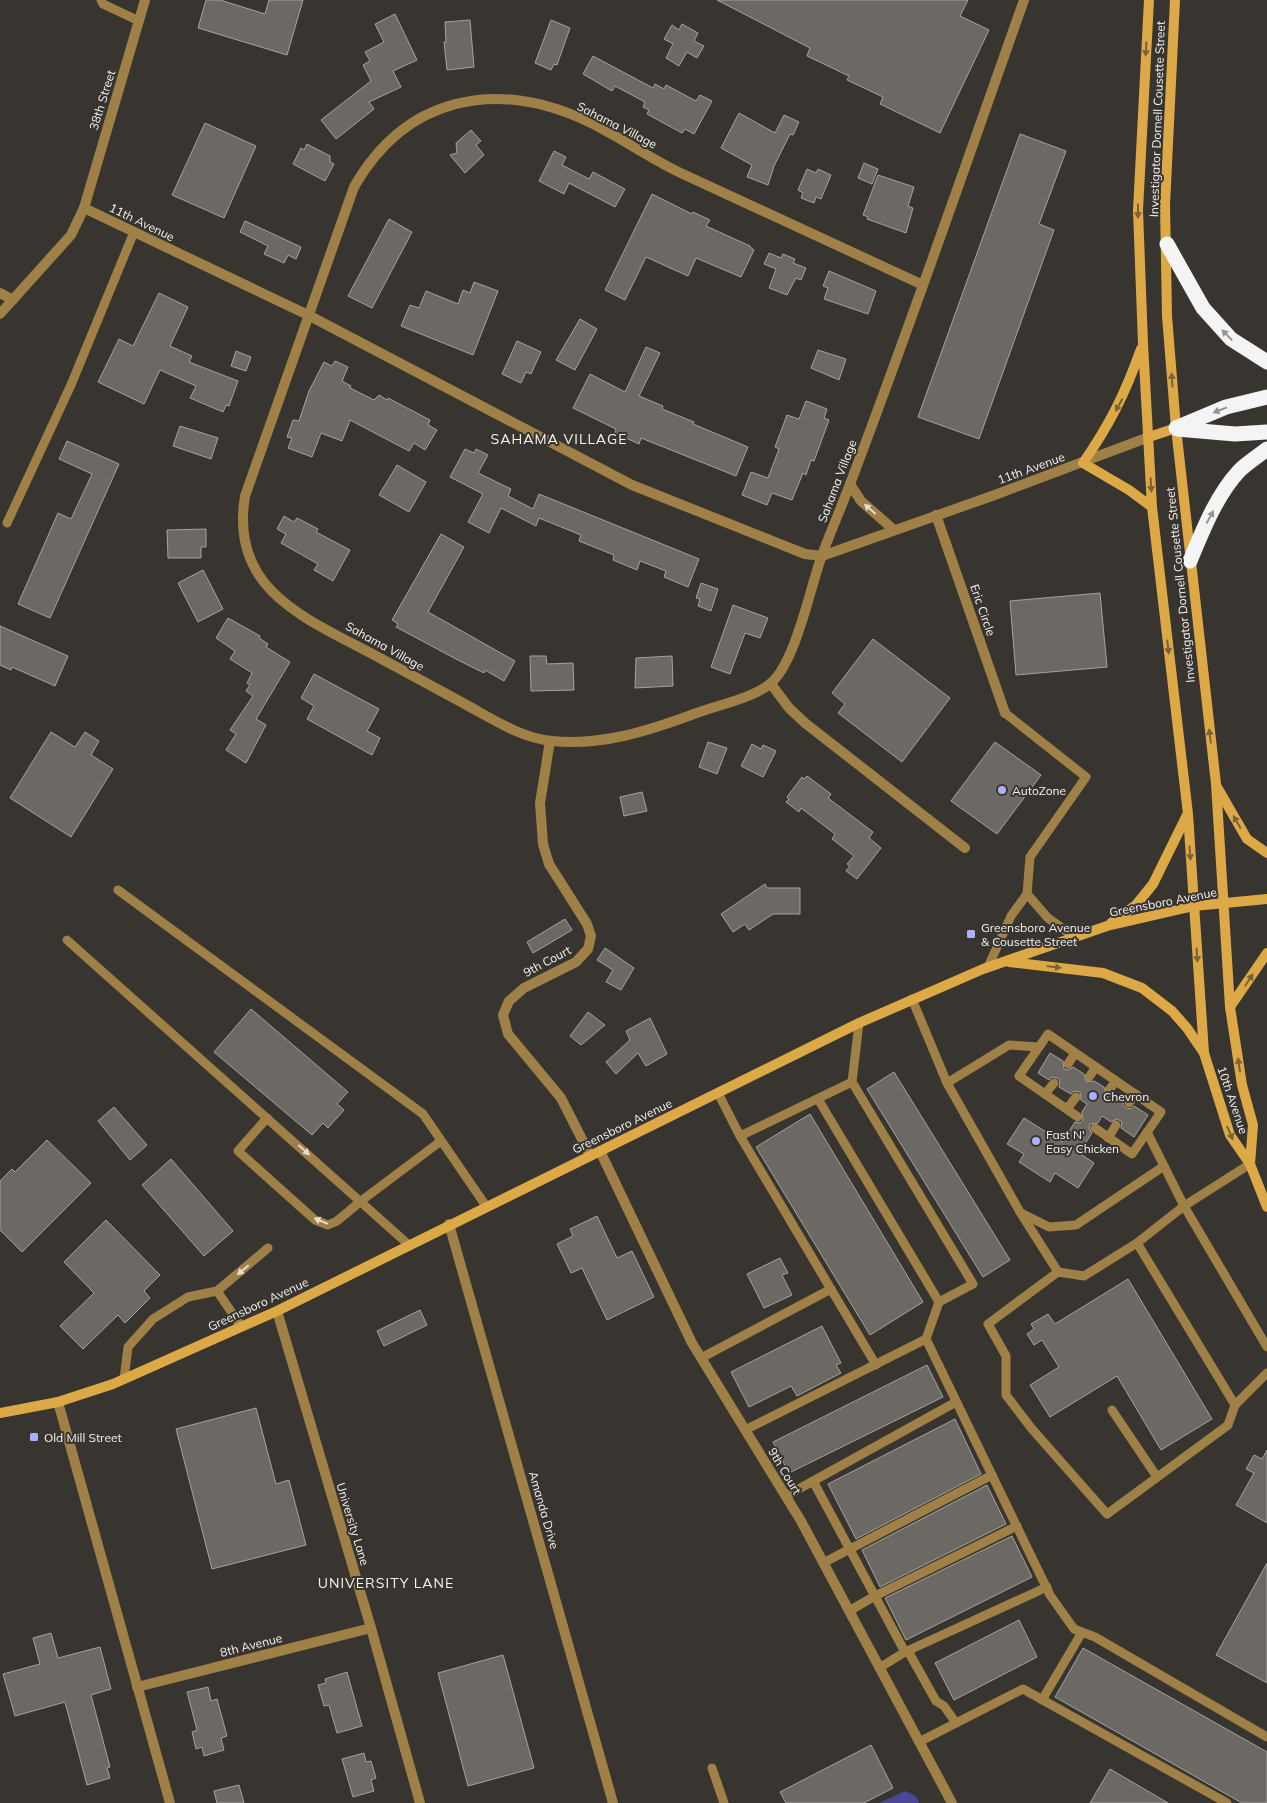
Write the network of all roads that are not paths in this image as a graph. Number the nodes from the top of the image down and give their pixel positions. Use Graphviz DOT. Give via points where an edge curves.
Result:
graph roads {
  1 [pos="101,0"];
  2 [pos="145,0"];
  3 [pos="1024,0"];
  4 [pos="1149,0"];
  5 [pos="1175,0"];
  6 [pos="139,21"];
  7 [pos="84,208"];
  8 [pos="134,232"];
  9 [pos="1167,244"];
  10 [pos="923,284"];
  11 [pos="0,292"];
  12 [pos="13,300"];
  13 [pos="0,314"];
  14 [pos="308,315"];
  15 [pos="1143,344"];
  16 [pos="1267,362"];
  17 [pos="1267,397"];
  18 [pos="1176,428"];
  19 [pos="1267,432"];
  20 [pos="1149,437"];
  21 [pos="1267,449"];
  22 [pos="1083,463"];
  23 [pos="850,484"];
  24 [pos="1152,506"];
  25 [pos="936,515"];
  26 [pos="7,523"];
  27 [pos="894,530"];
  28 [pos="822,556"];
  29 [pos="1190,561"];
  30 [pos="771,684"];
  31 [pos="1006,713"];
  32 [pos="550,741"];
  33 [pos="1216,784"];
  34 [pos="1188,814"];
  35 [pos="965,848"];
  36 [pos="1267,853"];
  37 [pos="118,890"];
  38 [pos="1027,894"];
  39 [pos="1267,899"];
  40 [pos="1224,902"];
  41 [pos="1194,906"];
  42 [pos="1106,926"];
  43 [pos="1073,936"];
  44 [pos="67,940"];
  45 [pos="1267,953"];
  46 [pos="1006,961"];
  47 [pos="988,967"];
  48 [pos="912,999"];
  49 [pos="1230,1008"];
  50 [pos="860,1023"];
  51 [pos="1039,1047"];
  52 [pos="1075,1053"];
  53 [pos="1204,1053"];
  54 [pos="1068,1064"];
  55 [pos="1096,1067"];
  56 [pos="1088,1077"];
  57 [pos="1116,1080"];
  58 [pos="852,1082"];
  59 [pos="947,1083"];
  60 [pos="1054,1083"];
  61 [pos="1109,1090"];
  62 [pos="718,1093"];
  63 [pos="1045,1094"];
  64 [pos="1136,1094"];
  65 [pos="1076,1097"];
  66 [pos="818,1099"];
  67 [pos="1129,1103"];
  68 [pos="1067,1110"];
  69 [pos="1078,1117"];
  70 [pos="267,1118"];
  71 [pos="1116,1125"];
  72 [pos="1095,1128"];
  73 [pos="1147,1132"];
  74 [pos="740,1136"];
  75 [pos="1108,1138"];
  76 [pos="441,1141"];
  77 [pos="595,1153"];
  78 [pos="1250,1164"];
  79 [pos="1164,1166"];
  80 [pos="361,1201"];
  81 [pos="486,1206"];
  82 [pos="1184,1206"];
  83 [pos="1267,1207"];
  84 [pos="1020,1212"];
  85 [pos="449,1224"];
  86 [pos="1138,1242"];
  87 [pos="409,1245"];
  88 [pos="268,1248"];
  89 [pos="1058,1272"];
  90 [pos="831,1289"];
  91 [pos="218,1291"];
  92 [pos="939,1302"];
  93 [pos="277,1311"];
  94 [pos="241,1326"];
  95 [pos="926,1339"];
  96 [pos="1267,1347"];
  97 [pos="701,1358"];
  98 [pos="876,1364"];
  99 [pos="1267,1373"];
  100 [pos="124,1379"];
  101 [pos="58,1402"];
  102 [pos="956,1402"];
  103 [pos="1235,1405"];
  104 [pos="1112,1410"];
  105 [pos="0,1413"];
  106 [pos="745,1430"];
  107 [pos="992,1475"];
  108 [pos="1157,1477"];
  109 [pos="813,1481"];
  110 [pos="786,1496"];
  111 [pos="1017,1526"];
  112 [pos="849,1548"];
  113 [pos="823,1562"];
  114 [pos="1047,1588"];
  115 [pos="875,1596"];
  116 [pos="849,1611"];
  117 [pos="371,1628"];
  118 [pos="1081,1634"];
  119 [pos="906,1652"];
  120 [pos="879,1668"];
  121 [pos="137,1687"];
  122 [pos="1042,1700"];
  123 [pos="956,1723"];
  124 [pos="1267,1736"];
  125 [pos="919,1742"];
  126 [pos="712,1768"];
  127 [pos="170,1803"];
  128 [pos="420,1803"];
  129 [pos="613,1803"];
  130 [pos="724,1803"];
  131 [pos="952,1803"];
  132 [pos="1227,1803"];
  1 -- 6 [label="lane"];
  2 -- 6 [label="street, 38th Street"];
  3 -- 10 [label="street, Sahama Village"];
  4 -- 15 [label="main road, Investigator Dornell Cousette Street, one-way" via="1138,210"];
  5 -- 9 [label="main road, Investigator Dornell Cousette Street" via="1165,205"];
  6 -- 7 [label="street, 38th Street"];
  7 -- 8 [label="street, 11th Avenue"];
  7 -- 12 [label="street" via="71,235"];
  8 -- 14 [label="street, 11th Avenue"];
  8 -- 26 [label="lane" via="70,386"];
  16 -- 9 [label="highway, one-way" via="1231,339 1203,308"];
  18 -- 9 [label="main road, Investigator Dornell Cousette Street, one-way" via="1167,316"];
  10 -- 14 [label="street, Sahama Village" via="679,172 589,122 529,102 487,98 465,100 426,114 378,152 354,187"];
  10 -- 23 [label="street, Sahama Village"];
  11 -- 12 [label="street"];
  12 -- 13 [label="street"];
  14 -- 28 [label="street" via="632,485 805,554"];
  14 -- 32 [label="street, Sahama Village" via="244,496 243,538 248,558 258,576 271,593 305,617 504,726"];
  15 -- 20 [label="main road, Investigator Dornell Cousette Street"];
  15 -- 22 [label="main road, one-way" via="1124,396"];
  17 -- 18 [label="highway, one-way" via="1226,407"];
  18 -- 19 [label="highway" via="1235,434"];
  18 -- 20 [label="main road, 11th Avenue"];
  18 -- 29 [label="main road, Investigator Dornell Cousette Street"];
  20 -- 22 [label="street, 11th Avenue"];
  20 -- 24 [label="main road, Investigator Dornell Cousette Street, one-way"];
  29 -- 21 [label="highway, one-way" via="1207,521 1226,489 1240,471"];
  22 -- 24 [label="main road"];
  22 -- 25 [label="street, 11th Avenue"];
  27 -- 23 [label="street, one-way" via="861,501"];
  23 -- 28 [label="street, Sahama Village"];
  24 -- 34 [label="main road, Investigator Dornell Cousette Street, one-way"];
  25 -- 27 [label="street, 11th Avenue"];
  25 -- 31 [label="street, Eric Circle"];
  27 -- 28 [label="street, 11th Avenue"];
  28 -- 30 [label="street, Sahama Village" via="786,663"];
  33 -- 29 [label="main road, Investigator Dornell Cousette Street, one-way"];
  30 -- 32 [label="street, Sahama Village" via="750,695 632,735 611,740"];
  30 -- 35 [label="street" via="805,723"];
  31 -- 38 [label="lane" via="1086,777 1030,857"];
  32 -- 77 [label="street, 9th Court" via="540,803 544,844 549,864 592,936 588,949 576,962 524,988 509,1001 503,1015 508,1034 561,1098"];
  36 -- 33 [label="main road, one-way" via="1247,839"];
  33 -- 40 [label="main road, Investigator Dornell Cousette Street"];
  34 -- 41 [label="main road, Investigator Dornell Cousette Street, one-way"];
  34 -- 42 [label="main road" via="1153,884 1136,905"];
  37 -- 76 [label="lane" via="423,1114"];
  38 -- 43 [label="lane" via="1048,918"];
  38 -- 47 [label="lane" via="1011,916"];
  39 -- 40 [label="main road, Greensboro Avenue"];
  40 -- 41 [label="main road, Greensboro Avenue"];
  40 -- 49 [label="main road, Investigator Dornell Cousette Street"];
  41 -- 42 [label="main road, Greensboro Avenue"];
  41 -- 53 [label="main road, Investigator Dornell Cousette Street, one-way"];
  42 -- 43 [label="main road, Greensboro Avenue"];
  43 -- 46 [label="main road, Greensboro Avenue"];
  44 -- 70 [label="lane"];
  49 -- 45 [label="main road, one-way"];
  46 -- 47 [label="main road, Greensboro Avenue"];
  46 -- 53 [label="main road, one-way" via="1103,973 1136,985 1172,1011"];
  47 -- 48 [label="main road, Greensboro Avenue"];
  48 -- 50 [label="main road, Greensboro Avenue"];
  48 -- 59 [label="lane"];
  78 -- 49 [label="main road, Investigator Dornell Cousette Street, one-way" via="1253,1125 1242,1085"];
  50 -- 58 [label="lane"];
  50 -- 62 [label="main road, Greensboro Avenue"];
  51 -- 52 [label="lane" via="1048,1034"];
  51 -- 59 [label="lane" via="1009,1045"];
  51 -- 63 [label="lane" via="1019,1076"];
  52 -- 54 [label="lane"];
  52 -- 55 [label="lane"];
  53 -- 78 [label="main road, 10th Avenue, one-way" via="1230,1134"];
  55 -- 56 [label="lane"];
  55 -- 57 [label="lane"];
  57 -- 61 [label="lane"];
  57 -- 64 [label="lane"];
  58 -- 66 [label="lane"];
  58 -- 92 [label="lane" via="973,1284"];
  59 -- 84 [label="lane"];
  60 -- 63 [label="lane"];
  62 -- 74 [label="lane"];
  62 -- 77 [label="main road, Greensboro Avenue"];
  63 -- 68 [label="lane"];
  64 -- 67 [label="lane"];
  64 -- 73 [label="lane" via="1161,1112"];
  65 -- 68 [label="lane"];
  66 -- 74 [label="lane"];
  66 -- 92 [label="lane"];
  68 -- 69 [label="lane"];
  70 -- 80 [label="lane, one-way"];
  80 -- 70 [label="lane, one-way" via="337,1222 328,1225 315,1220 238,1151"];
  71 -- 75 [label="lane"];
  72 -- 75 [label="lane"];
  73 -- 75 [label="lane" via="1132,1154"];
  73 -- 79 [label="lane"];
  74 -- 90 [label="lane"];
  76 -- 80 [label="lane"];
  76 -- 81 [label="lane"];
  77 -- 81 [label="main road, Greensboro Avenue"];
  77 -- 97 [label="street, 9th Court"];
  78 -- 82 [label="lane"];
  78 -- 83 [label="main road, 10th Avenue"];
  79 -- 82 [label="lane"];
  79 -- 84 [label="lane" via="1076,1225 1049,1227"];
  80 -- 87 [label="lane"];
  81 -- 85 [label="main road, Greensboro Avenue"];
  82 -- 86 [label="lane"];
  82 -- 96 [label="lane"];
  84 -- 89 [label="lane"];
  85 -- 87 [label="main road, Greensboro Avenue"];
  85 -- 129 [label="street, Amanda Drive"];
  86 -- 89 [label="lane" via="1084,1276"];
  86 -- 103 [label="lane"];
  87 -- 93 [label="main road, Greensboro Avenue"];
  88 -- 91 [label="lane, one-way"];
  89 -- 108 [label="lane" via="988,1324 1006,1356 1006,1395 1107,1514"];
  90 -- 97 [label="lane"];
  90 -- 98 [label="lane"];
  91 -- 94 [label="lane"];
  91 -- 100 [label="lane" via="188,1297 152,1318 128,1347"];
  92 -- 95 [label="lane"];
  93 -- 94 [label="main road, Greensboro Avenue"];
  93 -- 117 [label="street, University Lane"];
  94 -- 100 [label="main road, Greensboro Avenue"];
  95 -- 98 [label="lane"];
  95 -- 102 [label="lane"];
  97 -- 106 [label="street, 9th Court"];
  98 -- 106 [label="lane"];
  99 -- 103 [label="lane"];
  100 -- 101 [label="main road, Greensboro Avenue"];
  101 -- 105 [label="main road, Greensboro Avenue"];
  101 -- 121 [label="street"];
  102 -- 107 [label="lane"];
  102 -- 109 [label="lane"];
  103 -- 108 [label="lane" via="1228,1425"];
  104 -- 108 [label="lane"];
  106 -- 110 [label="street, 9th Court"];
  107 -- 111 [label="lane"];
  107 -- 112 [label="lane"];
  109 -- 110 [label="lane"];
  109 -- 112 [label="lane"];
  110 -- 113 [label="street, 9th Court"];
  111 -- 114 [label="lane"];
  111 -- 115 [label="lane"];
  112 -- 113 [label="lane"];
  112 -- 115 [label="lane"];
  113 -- 116 [label="street, 9th Court"];
  114 -- 118 [label="lane" via="1074,1630"];
  114 -- 119 [label="lane"];
  115 -- 116 [label="lane"];
  115 -- 119 [label="lane"];
  116 -- 120 [label="street, 9th Court"];
  117 -- 121 [label="street, 8th Avenue"];
  117 -- 128 [label="street, University Lane"];
  118 -- 122 [label="lane"];
  118 -- 124 [label="lane" via="1095,1638"];
  119 -- 120 [label="lane"];
  119 -- 123 [label="lane" via="936,1701 944,1706"];
  120 -- 125 [label="street, 9th Court"];
  121 -- 127 [label="street"];
  122 -- 123 [label="lane" via="1023,1689"];
  122 -- 132 [label="lane"];
  123 -- 125 [label="lane"];
  125 -- 131 [label="street, 9th Court"];
  126 -- 130 [label="lane"];
}
